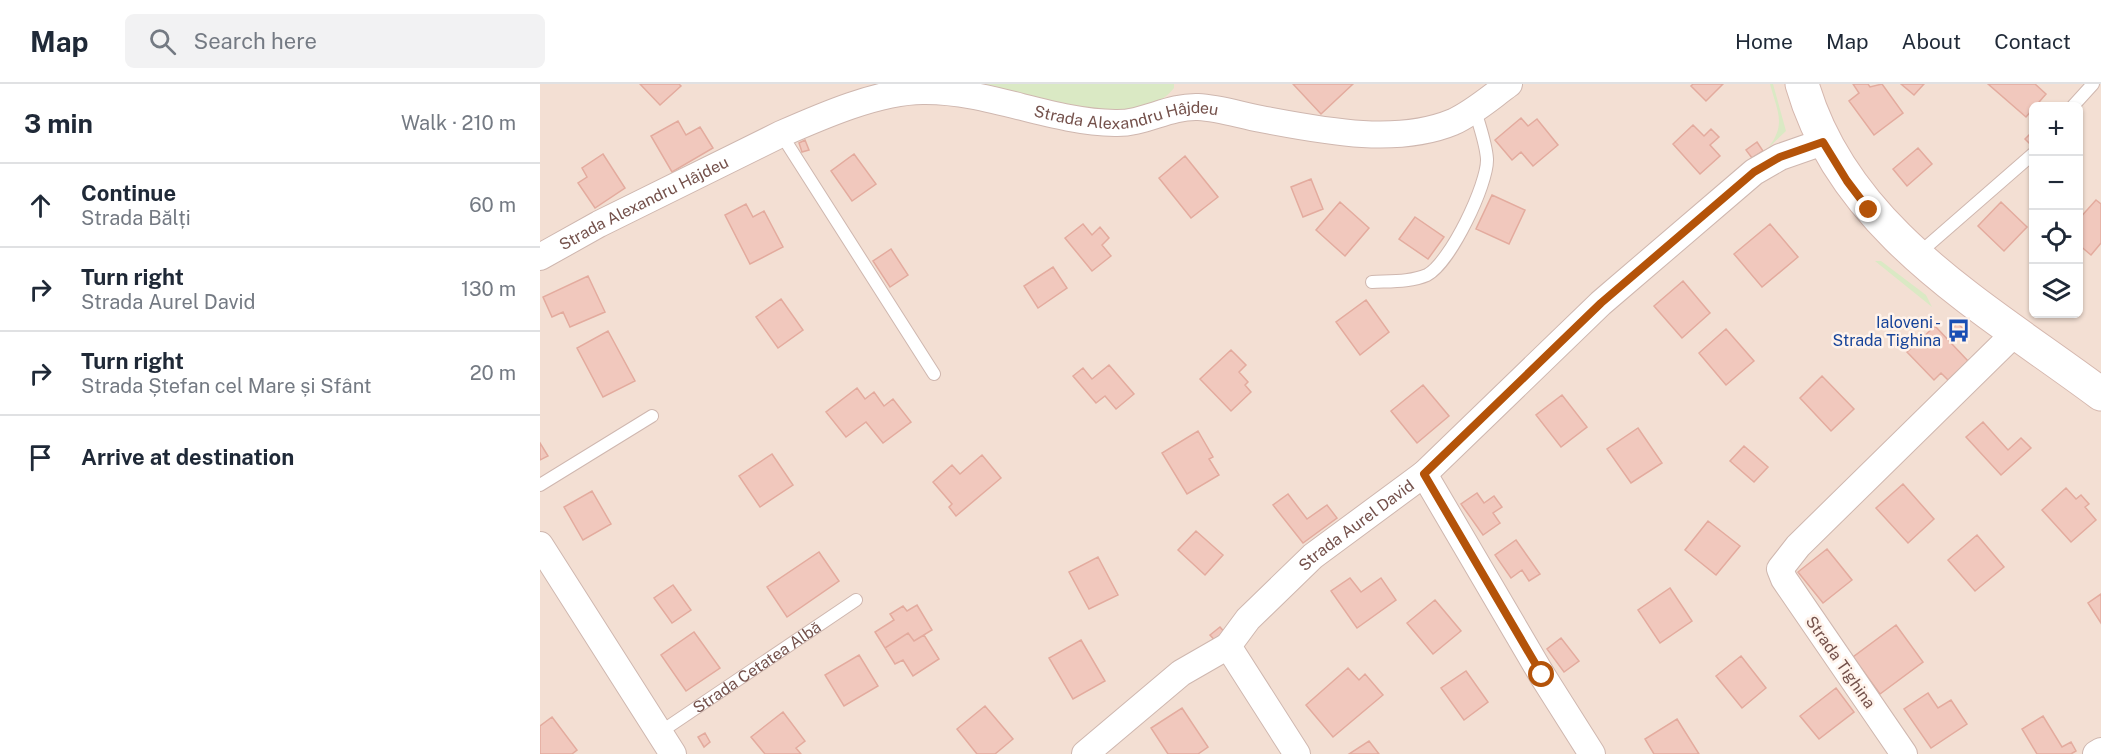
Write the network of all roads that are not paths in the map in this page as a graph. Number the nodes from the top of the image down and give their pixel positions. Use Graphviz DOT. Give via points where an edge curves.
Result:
graph roads {
  1 [pos="1509,84"];
  2 [pos="1802,84"];
  3 [pos="2093,84"];
  4 [pos="2077,102"];
  5 [pos="1475,110"];
  6 [pos="781,134"];
  7 [pos="1823,142"];
  8 [pos="2031,156"];
  9 [pos="1917,255"];
  10 [pos="540,257"];
  11 [pos="1372,282"];
  12 [pos="2016,332"];
  13 [pos="934,374"];
  14 [pos="2098,387"];
  15 [pos="652,416"];
  16 [pos="1424,474"];
  17 [pos="540,485"];
  18 [pos="540,545"];
  19 [pos="856,600"];
  20 [pos="1228,646"];
  21 [pos="666,743"];
  22 [pos="2101,751"];
  23 [pos="1085,754"];
  24 [pos="1297,754"];
  25 [pos="1592,754"];
  26 [pos="1904,754"];
  27 [pos="2096,754"];
  1 -- 5 [label="street, Strada Alexandru Hâjdeu"];
  2 -- 7 [label="main road"];
  3 -- 4 [label="lane"];
  5 -- 6 [label="street, Strada Alexandru Hâjdeu" via="1435,129 1392,134 1344,131 1200,107 1116,124 925,90 860,105"];
  5 -- 11 [label="lane" via="1487,160 1482,181 1449,253 1440,266 1426,275"];
  6 -- 10 [label="street, Strada Alexandru Hâjdeu"];
  6 -- 13 [label="lane"];
  7 -- 9 [label="main road" via="1869,210"];
  7 -- 16 [label="street, Strada Aurel David" via="1780,157 1754,172 1601,303"];
  8 -- 9 [label="lane"];
  9 -- 12 [label="main road"];
  12 -- 14 [label="main road"];
  12 -- 26 [label="street, Strada Tighina" via="1798,546 1780,569"];
  15 -- 17 [label="lane"];
  16 -- 20 [label="street, Strada Aurel David" via="1313,556 1248,619"];
  16 -- 25 [label="street"];
  18 -- 21 [label="street, Strada Cetatea Albă"];
  19 -- 21 [label="lane, Strada Cetatea Albă"];
  20 -- 23 [label="street, Strada Aurel David" via="1181,673"];
  20 -- 24 [label="street"];
  22 -- 27 [label="street"];
}
